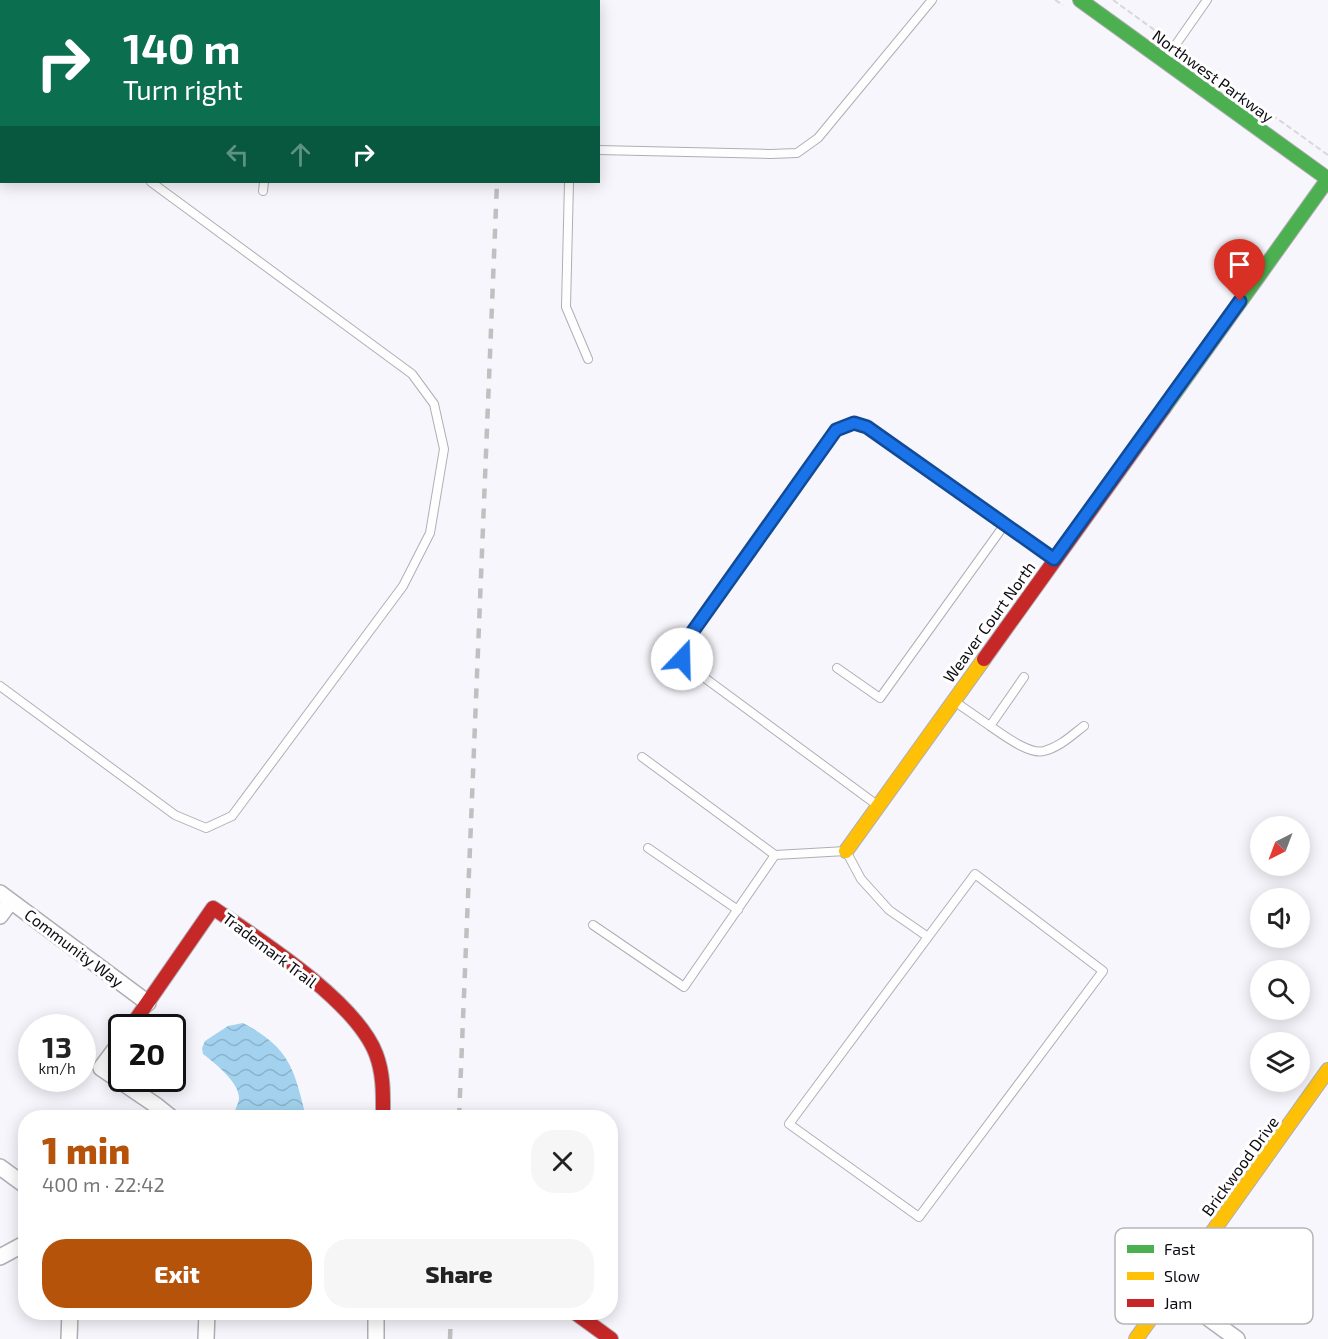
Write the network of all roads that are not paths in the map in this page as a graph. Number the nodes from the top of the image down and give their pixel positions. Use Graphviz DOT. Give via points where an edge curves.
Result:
graph roads {
  1 [pos="932,0"];
  2 [pos="1080,0"];
  3 [pos="1207,0"];
  4 [pos="1164,61"];
  5 [pos="600,150"];
  6 [pos="1328,179"];
  7 [pos="152,183"];
  8 [pos="264,183"];
  9 [pos="569,183"];
  10 [pos="263,191"];
  11 [pos="588,359"];
  12 [pos="1005,524"];
  13 [pos="1054,559"];
  14 [pos="837,668"];
  15 [pos="1024,676"];
  16 [pos="0,686"];
  17 [pos="953,700"];
  18 [pos="990,726"];
  19 [pos="1084,726"];
  20 [pos="642,757"];
  21 [pos="878,806"];
  22 [pos="648,848"];
  23 [pos="846,851"];
  24 [pos="775,855"];
  25 [pos="5,897"];
  26 [pos="738,910"];
  27 [pos="0,915"];
  28 [pos="593,925"];
  29 [pos="928,937"];
  30 [pos="148,1003"];
  31 [pos="140,1014"];
  32 [pos="108,1059"];
  33 [pos="1328,1070"];
  34 [pos="108,1073"];
  35 [pos="136,1092"];
  36 [pos="162,1110"];
  37 [pos="383,1110"];
  38 [pos="0,1167"];
  39 [pos="18,1180"];
  40 [pos="1215,1228"];
  41 [pos="18,1247"];
  42 [pos="0,1257"];
  43 [pos="70,1320"];
  44 [pos="207,1320"];
  45 [pos="376,1320"];
  46 [pos="585,1320"];
  47 [pos="1147,1324"];
  48 [pos="1216,1324"];
  49 [pos="69,1339"];
  50 [pos="206,1339"];
  51 [pos="376,1339"];
  52 [pos="612,1339"];
  53 [pos="1136,1339"];
  54 [pos="1237,1339"];
  1 -- 5 [label="lane" via="818,138 797,153"];
  2 -- 4 [label="street, Northwest Parkway"];
  3 -- 4 [label="lane"];
  4 -- 6 [label="street, Northwest Parkway"];
  6 -- 13 [label="street, Weaver Court North"];
  7 -- 16 [label="lane" via="412,374 434,404 444,449 430,532 403,586 232,816 206,828 175,815"];
  8 -- 10 [label="lane"];
  9 -- 11 [label="lane" via="566,307"];
  12 -- 13 [label="lane"];
  12 -- 14 [label="lane" via="880,698"];
  12 -- 21 [label="lane" via="867,427 854,423 845,426 836,430 681,648 682,659 694,670"];
  13 -- 17 [label="street, Weaver Court North"];
  15 -- 18 [label="lane"];
  17 -- 18 [label="lane"];
  17 -- 21 [label="street, Weaver Court North"];
  18 -- 19 [label="lane" via="1018,745 1042,752"];
  20 -- 24 [label="lane"];
  21 -- 23 [label="street, Weaver Court North"];
  22 -- 26 [label="lane"];
  23 -- 24 [label="lane"];
  23 -- 29 [label="lane" via="861,879 888,910"];
  24 -- 26 [label="lane"];
  25 -- 27 [label="street"];
  25 -- 30 [label="street, Community Way"];
  26 -- 28 [label="lane" via="684,987"];
  29 -- 29 [label="lane" via="789,1124 919,1217 1103,971 975,874"];
  30 -- 31 [label="street"];
  30 -- 37 [label="street, Trademark Trail" via="213,908 288,960 330,995 366,1034 383,1076"];
  32 -- 34 [label="street" via="101,1068"];
  33 -- 40 [label="street, Brickwood Drive"];
  35 -- 36 [label="street"];
  38 -- 39 [label="street"];
  41 -- 42 [label="street"];
  43 -- 49 [label="street"];
  44 -- 50 [label="street"];
  45 -- 51 [label="street"];
  46 -- 52 [label="street"];
  47 -- 53 [label="street, Brickwood Drive"];
  48 -- 54 [label="street"];
}
